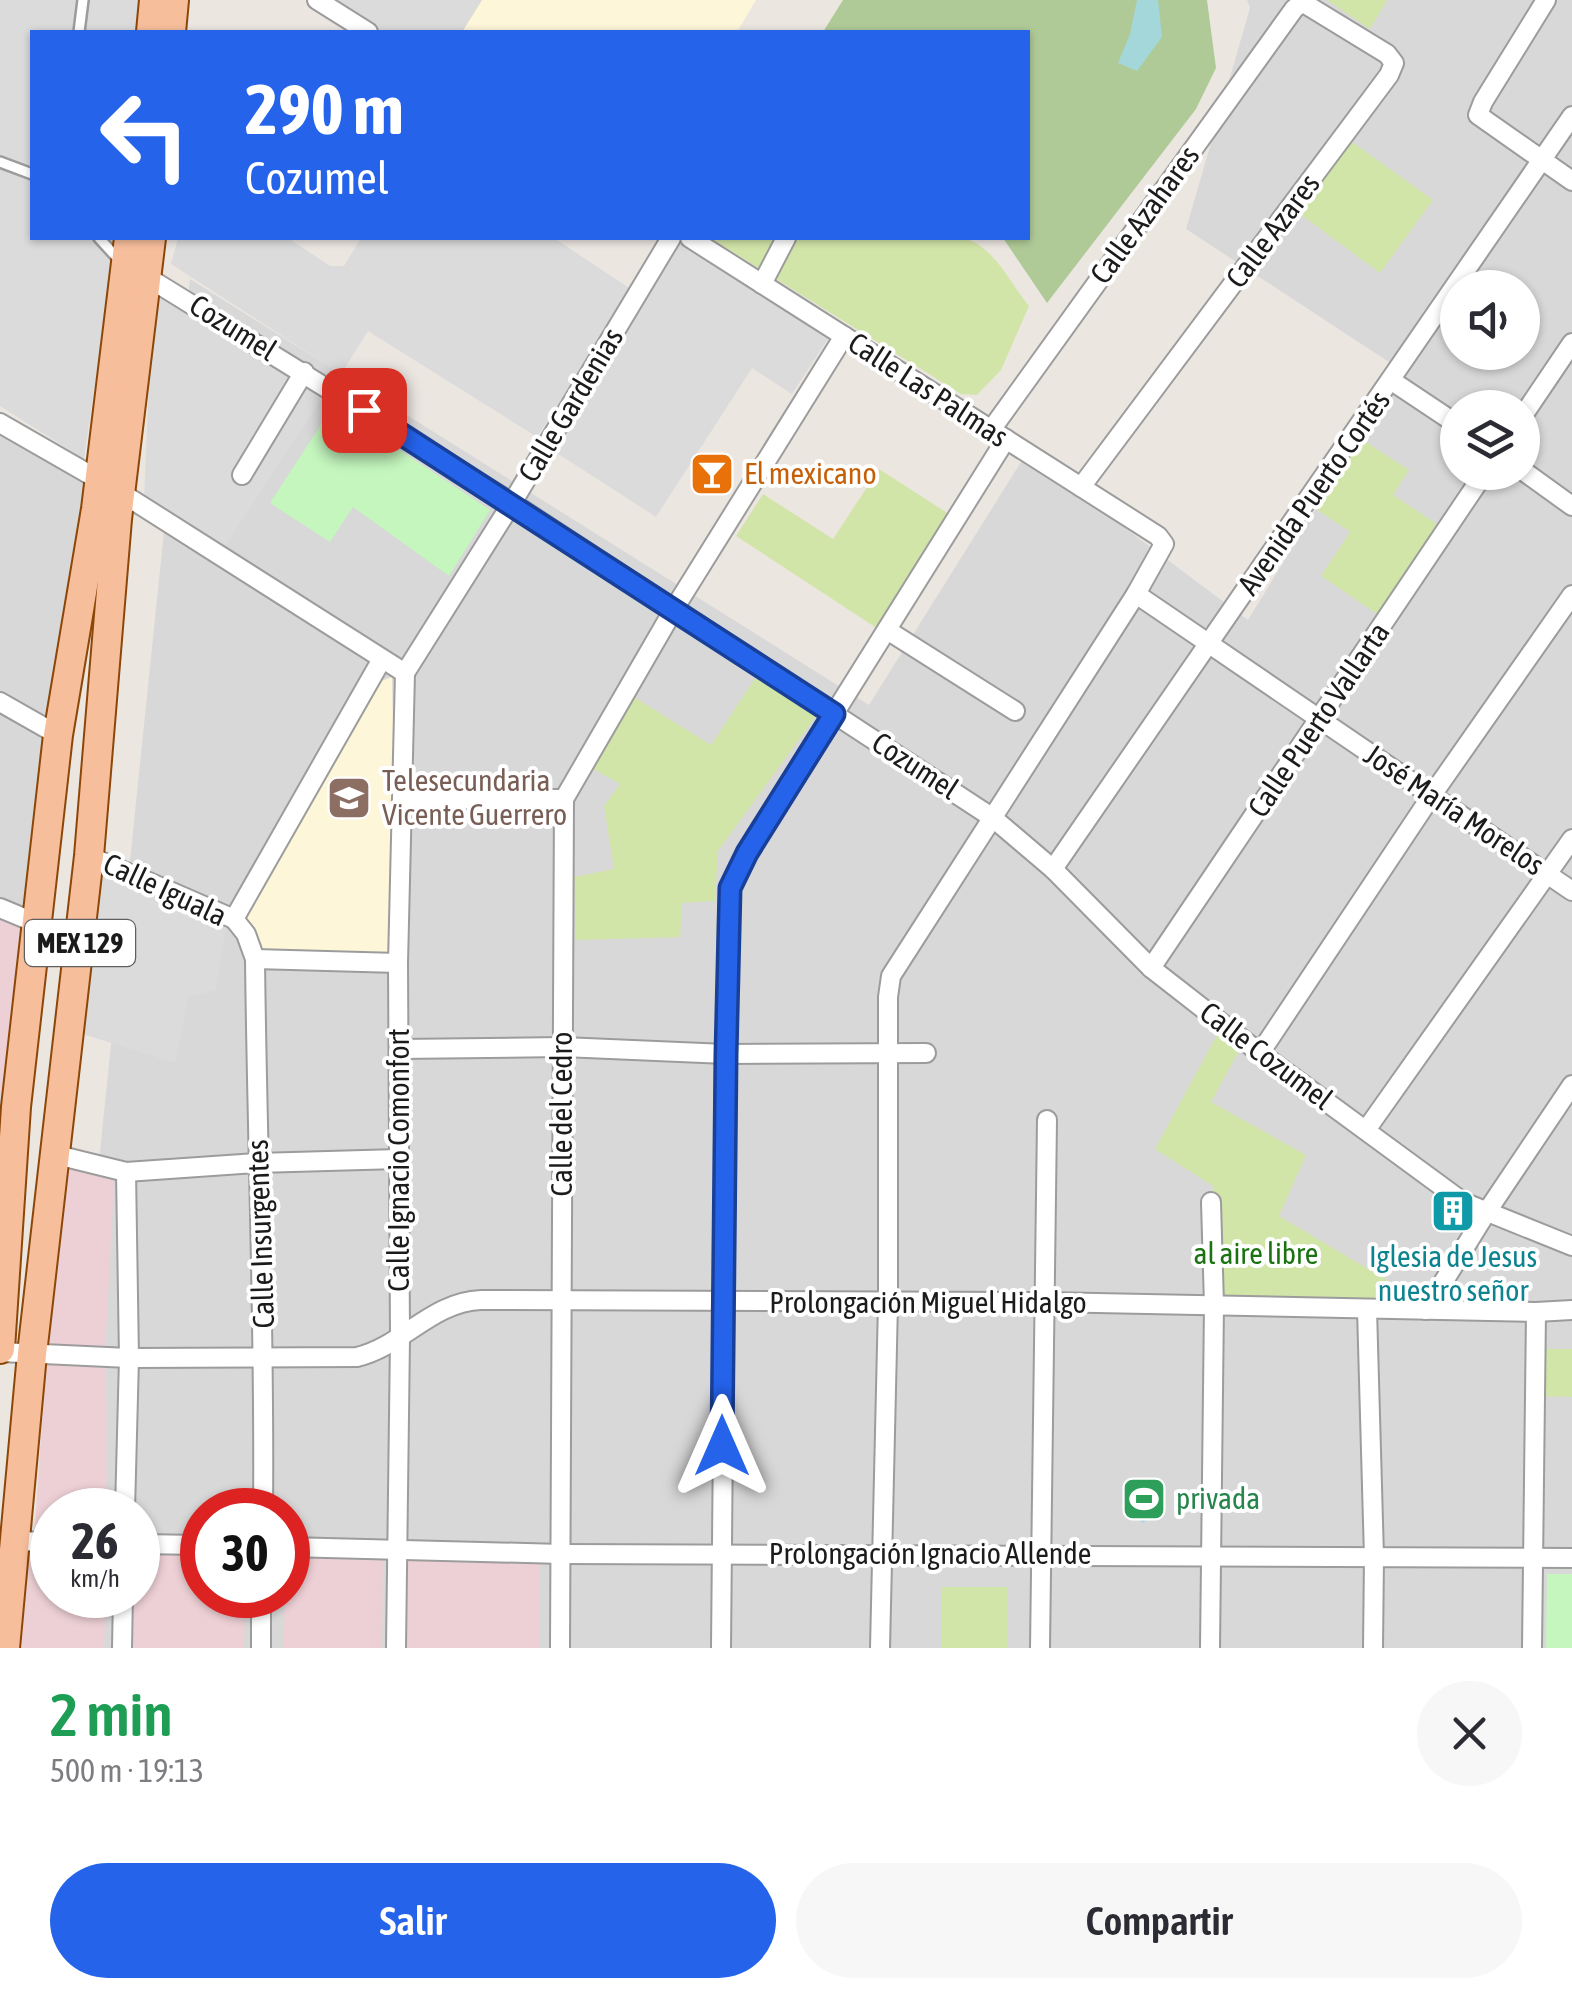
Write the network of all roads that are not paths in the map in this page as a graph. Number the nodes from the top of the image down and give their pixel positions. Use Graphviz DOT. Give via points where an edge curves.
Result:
graph roads {
  1 [pos="83,0"];
  2 [pos="154,0"];
  3 [pos="174,0"];
  4 [pos="1546,0"];
  5 [pos="320,1"];
  6 [pos="1301,1"];
  7 [pos="79,30"];
  8 [pos="151,30"];
  9 [pos="171,30"];
  10 [pos="365,30"];
  11 [pos="1572,116"];
  12 [pos="1543,161"];
  13 [pos="0,162"];
  14 [pos="30,173"];
  15 [pos="1572,181"];
  16 [pos="101,240"];
  17 [pos="129,240"];
  18 [pos="149,240"];
  19 [pos="670,240"];
  20 [pos="693,240"];
  21 [pos="785,240"];
  22 [pos="136,271"];
  23 [pos="762,284"];
  24 [pos="844,336"];
  25 [pos="1572,344"];
  26 [pos="304,372"];
  27 [pos="1392,382"];
  28 [pos="1540,391"];
  29 [pos="1440,414"];
  30 [pos="0,423"];
  31 [pos="999,434"];
  32 [pos="242,475"];
  33 [pos="1540,483"];
  34 [pos="109,486"];
  35 [pos="1082,487"];
  36 [pos="1474,490"];
  37 [pos="512,503"];
  38 [pos="1572,506"];
  39 [pos="1136,594"];
  40 [pos="1572,595"];
  41 [pos="674,609"];
  42 [pos="887,630"];
  43 [pos="1209,644"];
  44 [pos="382,659"];
  45 [pos="405,672"];
  46 [pos="0,702"];
  47 [pos="1015,711"];
  48 [pos="834,714"];
  49 [pos="1320,718"];
  50 [pos="58,736"];
  51 [pos="1432,796"];
  52 [pos="564,799"];
  53 [pos="403,800"];
  54 [pos="993,818"];
  55 [pos="1572,838"];
  56 [pos="89,856"];
  57 [pos="1054,869"];
  58 [pos="1548,875"];
  59 [pos="1572,891"];
  60 [pos="0,908"];
  61 [pos="234,919"];
  62 [pos="36,923"];
  63 [pos="255,959"];
  64 [pos="398,963"];
  65 [pos="1151,968"];
  66 [pos="563,1047"];
  67 [pos="399,1049"];
  68 [pos="889,1051"];
  69 [pos="1260,1052"];
  70 [pos="926,1053"];
  71 [pos="726,1054"];
  72 [pos="1572,1085"];
  73 [pos="8,1103"];
  74 [pos="1047,1120"];
  75 [pos="1366,1130"];
  76 [pos="57,1155"];
  77 [pos="399,1159"];
  78 [pos="258,1163"];
  79 [pos="126,1172"];
  80 [pos="1211,1202"];
  81 [pos="1486,1213"];
  82 [pos="1572,1246"];
  83 [pos="562,1302"];
  84 [pos="1046,1302"];
  85 [pos="723,1303"];
  86 [pos="888,1303"];
  87 [pos="1214,1305"];
  88 [pos="1,1306"];
  89 [pos="1367,1309"];
  90 [pos="1426,1310"];
  91 [pos="1572,1310"];
  92 [pos="1536,1312"];
  93 [pos="400,1338"];
  94 [pos="0,1351"];
  95 [pos="32,1354"];
  96 [pos="265,1357"];
  97 [pos="129,1358"];
  98 [pos="126,1488"];
  99 [pos="262,1488"];
  100 [pos="15,1541"];
  101 [pos="30,1541"];
  102 [pos="310,1548"];
  103 [pos="397,1550"];
  104 [pos="722,1553"];
  105 [pos="562,1554"];
  106 [pos="881,1554"];
  107 [pos="1042,1555"];
  108 [pos="1212,1556"];
  109 [pos="1374,1557"];
  110 [pos="1535,1558"];
  111 [pos="1572,1558"];
  112 [pos="123,1618"];
  113 [pos="261,1618"];
  114 [pos="5,1648"];
  115 [pos="122,1648"];
  116 [pos="260,1648"];
  117 [pos="396,1648"];
  118 [pos="560,1648"];
  119 [pos="721,1648"];
  120 [pos="880,1648"];
  121 [pos="1040,1648"];
  122 [pos="1210,1648"];
  123 [pos="1372,1648"];
  124 [pos="1532,1648"];
  1 -- 7 [label="lane"];
  2 -- 8 [label="main road"];
  3 -- 9 [label="main road"];
  4 -- 12 [label="street" via="1478,116"];
  5 -- 10 [label="street"];
  6 -- 31 [label="street, Calle Azahares"];
  6 -- 35 [label="street, Calle Azares" via="1394,64"];
  11 -- 12 [label="street, Avenida Puerto Cortés"];
  12 -- 15 [label="street"];
  12 -- 27 [label="street, Avenida Puerto Cortés"];
  13 -- 14 [label="lane"];
  16 -- 22 [label="lane"];
  17 -- 22 [label="main road, MEX 129"];
  18 -- 22 [label="main road, MEX 129"];
  19 -- 37 [label="street, Calle Gardenias"];
  20 -- 23 [label="street, Calle Las Palmas"];
  21 -- 23 [label="street"];
  22 -- 26 [label="street, Cozumel"];
  22 -- 34 [label="main road, MEX 129"];
  23 -- 24 [label="street, Calle Las Palmas"];
  24 -- 31 [label="street, Calle Las Palmas"];
  24 -- 41 [label="street, Calle del Cedro"];
  25 -- 28 [label="street"];
  26 -- 32 [label="street"];
  26 -- 37 [label="street, Cozumel"];
  27 -- 29 [label="street"];
  27 -- 43 [label="street, Avenida Puerto Cortés"];
  30 -- 34 [label="street"];
  31 -- 35 [label="street, Calle Las Palmas"];
  31 -- 42 [label="street, Calle Azahares"];
  33 -- 38 [label="street"];
  34 -- 44 [label="street"];
  34 -- 50 [label="main road, MEX 129"];
  34 -- 56 [label="main road, MEX 129"];
  35 -- 39 [label="street, Calle Las Palmas" via="1164,544"];
  36 -- 49 [label="street, Calle Puerto Vallarta"];
  37 -- 41 [label="street, Cozumel"];
  37 -- 45 [label="street, Calle Gardenias"];
  39 -- 43 [label="street, José María Morelos"];
  39 -- 54 [label="street"];
  40 -- 51 [label="street"];
  41 -- 48 [label="street, Cozumel"];
  41 -- 52 [label="street, Calle del Cedro"];
  42 -- 47 [label="street"];
  42 -- 48 [label="street, Calle Azahares"];
  43 -- 49 [label="street, José María Morelos"];
  43 -- 57 [label="street, Avenida Puerto Cortés"];
  44 -- 45 [label="street"];
  44 -- 61 [label="street"];
  45 -- 53 [label="street, Calle Ignacio Comonfort"];
  46 -- 50 [label="street"];
  48 -- 54 [label="street, Cozumel"];
  48 -- 71 [label="street, Calle Azahares" via="730,888"];
  49 -- 51 [label="street, José María Morelos"];
  49 -- 65 [label="street, Calle Puerto Vallarta"];
  50 -- 62 [label="main road, MEX 129"];
  51 -- 58 [label="street, José María Morelos"];
  51 -- 69 [label="street"];
  52 -- 53 [label="street"];
  52 -- 66 [label="street, Calle del Cedro"];
  53 -- 64 [label="street, Calle Ignacio Comonfort"];
  54 -- 57 [label="street, Calle Cozumel"];
  54 -- 68 [label="street" via="891,976"];
  55 -- 58 [label="street"];
  56 -- 61 [label="street, Calle Iguala"];
  56 -- 76 [label="main road, MEX 129"];
  57 -- 65 [label="street, Calle Cozumel"];
  58 -- 59 [label="street, José María Morelos"];
  58 -- 75 [label="street"];
  60 -- 62 [label="street"];
  61 -- 63 [label="street, Calle Iguala"];
  62 -- 73 [label="main road, MEX 129"];
  63 -- 64 [label="street"];
  63 -- 78 [label="street, Calle Insurgentes"];
  64 -- 67 [label="street, Calle Ignacio Comonfort"];
  65 -- 69 [label="street, Calle Cozumel"];
  66 -- 67 [label="street"];
  66 -- 71 [label="street"];
  66 -- 83 [label="street, Calle del Cedro"];
  67 -- 77 [label="street, Calle Ignacio Comonfort"];
  68 -- 70 [label="street"];
  68 -- 71 [label="street"];
  68 -- 86 [label="street"];
  69 -- 75 [label="street, Calle Cozumel"];
  71 -- 85 [label="street, Calle Azahares"];
  72 -- 81 [label="street"];
  73 -- 88 [label="main road, MEX 129"];
  74 -- 84 [label="street"];
  75 -- 81 [label="street, Calle Cozumel"];
  76 -- 79 [label="street"];
  76 -- 95 [label="main road, MEX 129"];
  77 -- 78 [label="street"];
  77 -- 93 [label="street, Calle Ignacio Comonfort"];
  78 -- 79 [label="street"];
  78 -- 96 [label="street, Calle Insurgentes"];
  79 -- 97 [label="street"];
  80 -- 87 [label="street"];
  81 -- 82 [label="street, Calle Cozumel"];
  81 -- 90 [label="street"];
  83 -- 85 [label="street, Prolongación Miguel Hidalgo"];
  83 -- 93 [label="street, Prolongación Miguel Hidalgo" via="460,1301"];
  83 -- 105 [label="street, Calle del Cedro"];
  84 -- 86 [label="street, Prolongación Miguel Hidalgo"];
  84 -- 87 [label="street, Prolongación Miguel Hidalgo"];
  84 -- 107 [label="street"];
  85 -- 86 [label="street, Prolongación Miguel Hidalgo"];
  85 -- 104 [label="street, Calle Azahares"];
  86 -- 106 [label="street"];
  87 -- 89 [label="street, Prolongación Miguel Hidalgo"];
  87 -- 108 [label="street"];
  88 -- 94 [label="main road, MEX 129"];
  89 -- 90 [label="street, Prolongación Miguel Hidalgo"];
  89 -- 109 [label="street"];
  90 -- 92 [label="street, Prolongación Miguel Hidalgo"];
  91 -- 92 [label="street, Prolongación Miguel Hidalgo"];
  92 -- 110 [label="street"];
  93 -- 96 [label="street, Prolongación Miguel Hidalgo" via="356,1357"];
  93 -- 103 [label="street, Calle Ignacio Comonfort"];
  94 -- 95 [label="street, Prolongación Miguel Hidalgo"];
  95 -- 97 [label="street, Prolongación Miguel Hidalgo"];
  95 -- 100 [label="main road, MEX 129"];
  96 -- 97 [label="street, Prolongación Miguel Hidalgo"];
  96 -- 99 [label="street, Calle Insurgentes"];
  97 -- 98 [label="street"];
  100 -- 101 [label="street"];
  100 -- 114 [label="main road, MEX 129"];
  102 -- 103 [label="street, Prolongación Ignacio Allende"];
  103 -- 105 [label="street, Prolongación Ignacio Allende"];
  103 -- 117 [label="street, Calle Ignacio Comonfort"];
  104 -- 105 [label="street, Prolongación Ignacio Allende"];
  104 -- 106 [label="street, Prolongación Ignacio Allende"];
  104 -- 119 [label="street, Calle Azahares"];
  105 -- 118 [label="street, Calle del Cedro"];
  106 -- 107 [label="street, Prolongación Ignacio Allende"];
  106 -- 120 [label="street"];
  107 -- 108 [label="street, Prolongación Ignacio Allende"];
  107 -- 121 [label="street"];
  108 -- 109 [label="street, Prolongación Ignacio Allende"];
  108 -- 122 [label="street"];
  109 -- 110 [label="street, Prolongación Ignacio Allende"];
  109 -- 123 [label="street"];
  110 -- 111 [label="street, Prolongación Ignacio Allende"];
  110 -- 124 [label="street"];
  112 -- 115 [label="street"];
  113 -- 116 [label="street"];
}
